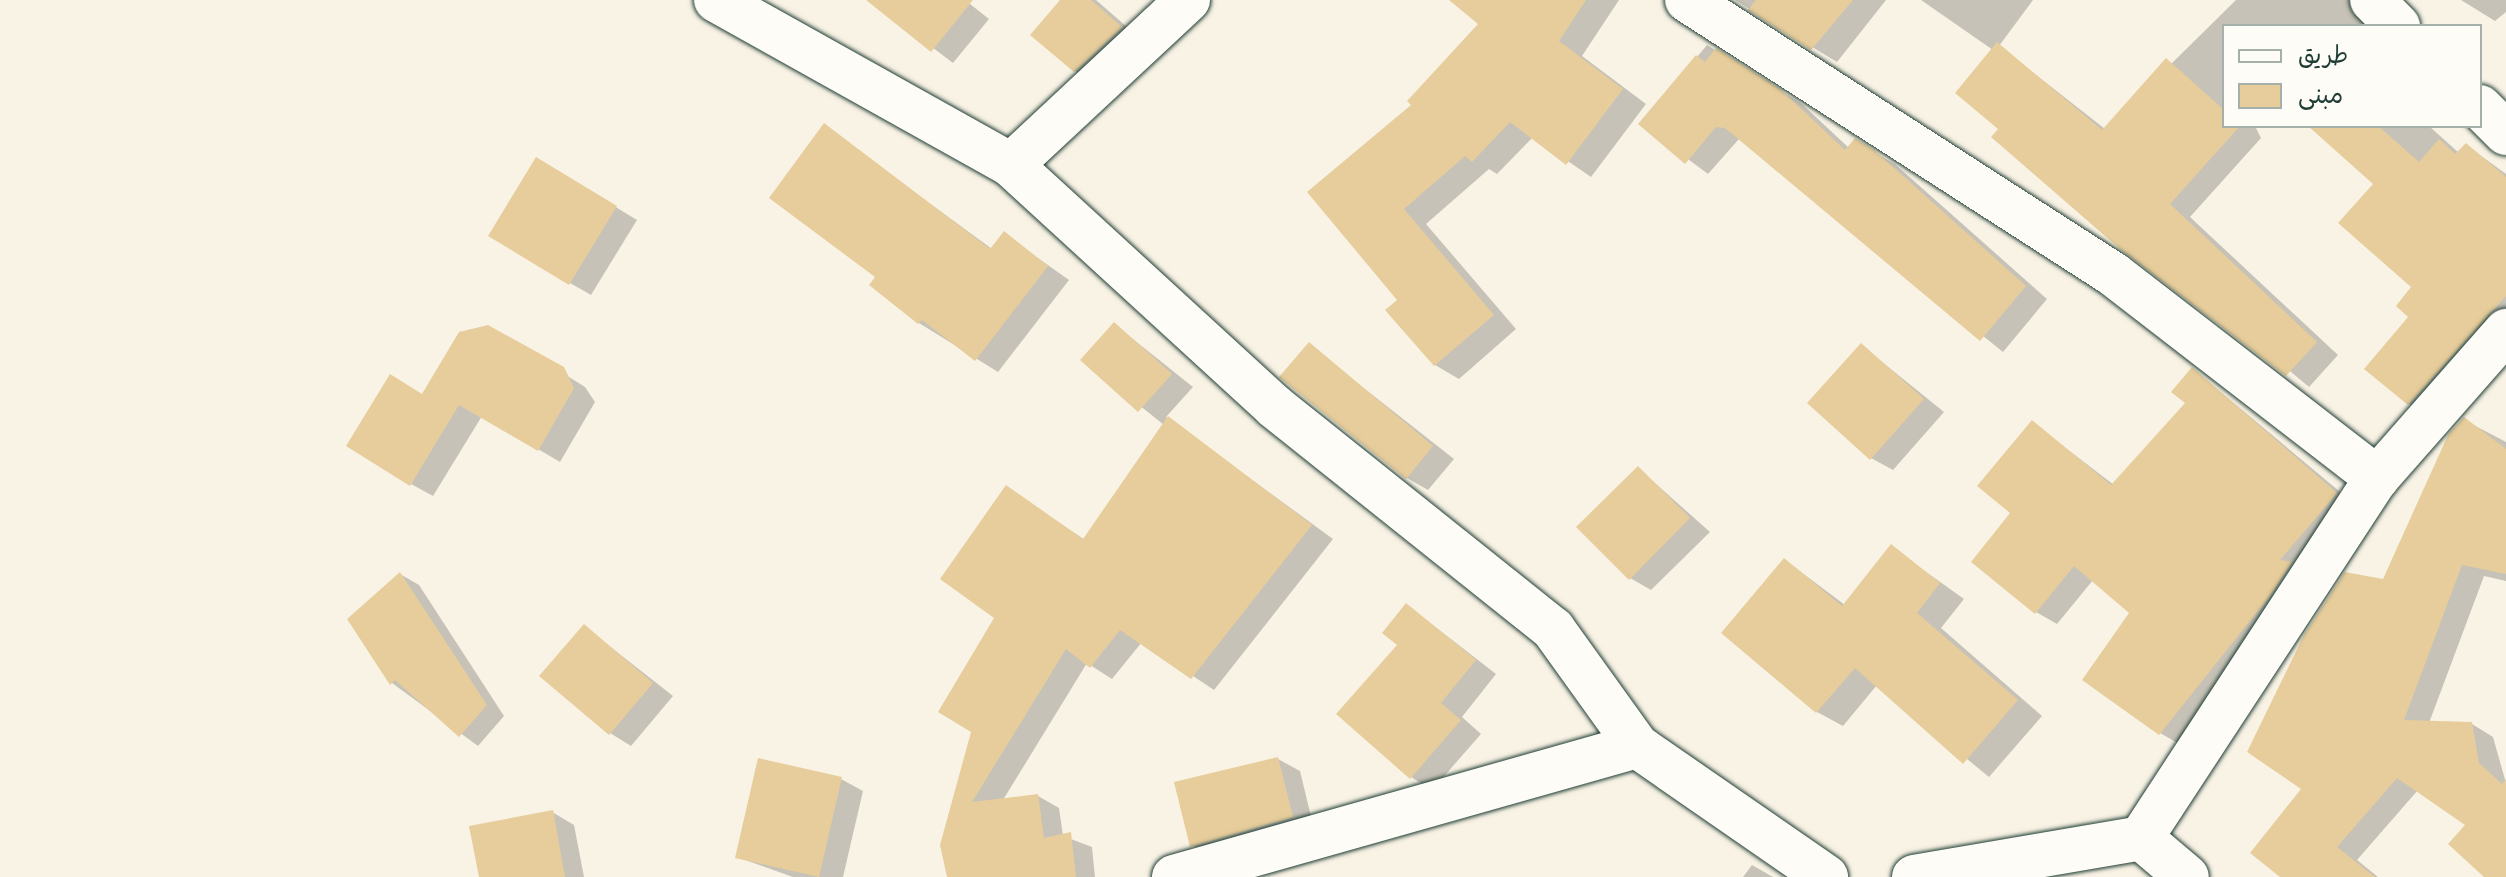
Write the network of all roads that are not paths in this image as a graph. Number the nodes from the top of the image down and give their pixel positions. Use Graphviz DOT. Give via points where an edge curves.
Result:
graph roads {
  1 [pos="716,0"];
  2 [pos="1188,0"];
  3 [pos="1687,0"];
  4 [pos="2372,0"];
  5 [pos="2396,24"];
  6 [pos="2482,109"];
  7 [pos="2506,133"];
  8 [pos="1011,165"];
  9 [pos="2506,331"];
  10 [pos="2377,478"];
  11 [pos="1637,746"];
  12 [pos="2141,838"];
  13 [pos="1174,877"];
  14 [pos="1826,877"];
  15 [pos="1914,877"];
  16 [pos="2187,877"];
  1 -- 8 [label="street"];
  2 -- 8 [label="street"];
  3 -- 10 [label="street" via="2113,274"];
  4 -- 5 [label="street"];
  6 -- 7 [label="street"];
  8 -- 11 [label="street" via="1275,407 1553,629"];
  9 -- 10 [label="street"];
  10 -- 12 [label="street"];
  11 -- 13 [label="street"];
  11 -- 14 [label="street"];
  12 -- 15 [label="street"];
  12 -- 16 [label="street"];
}
